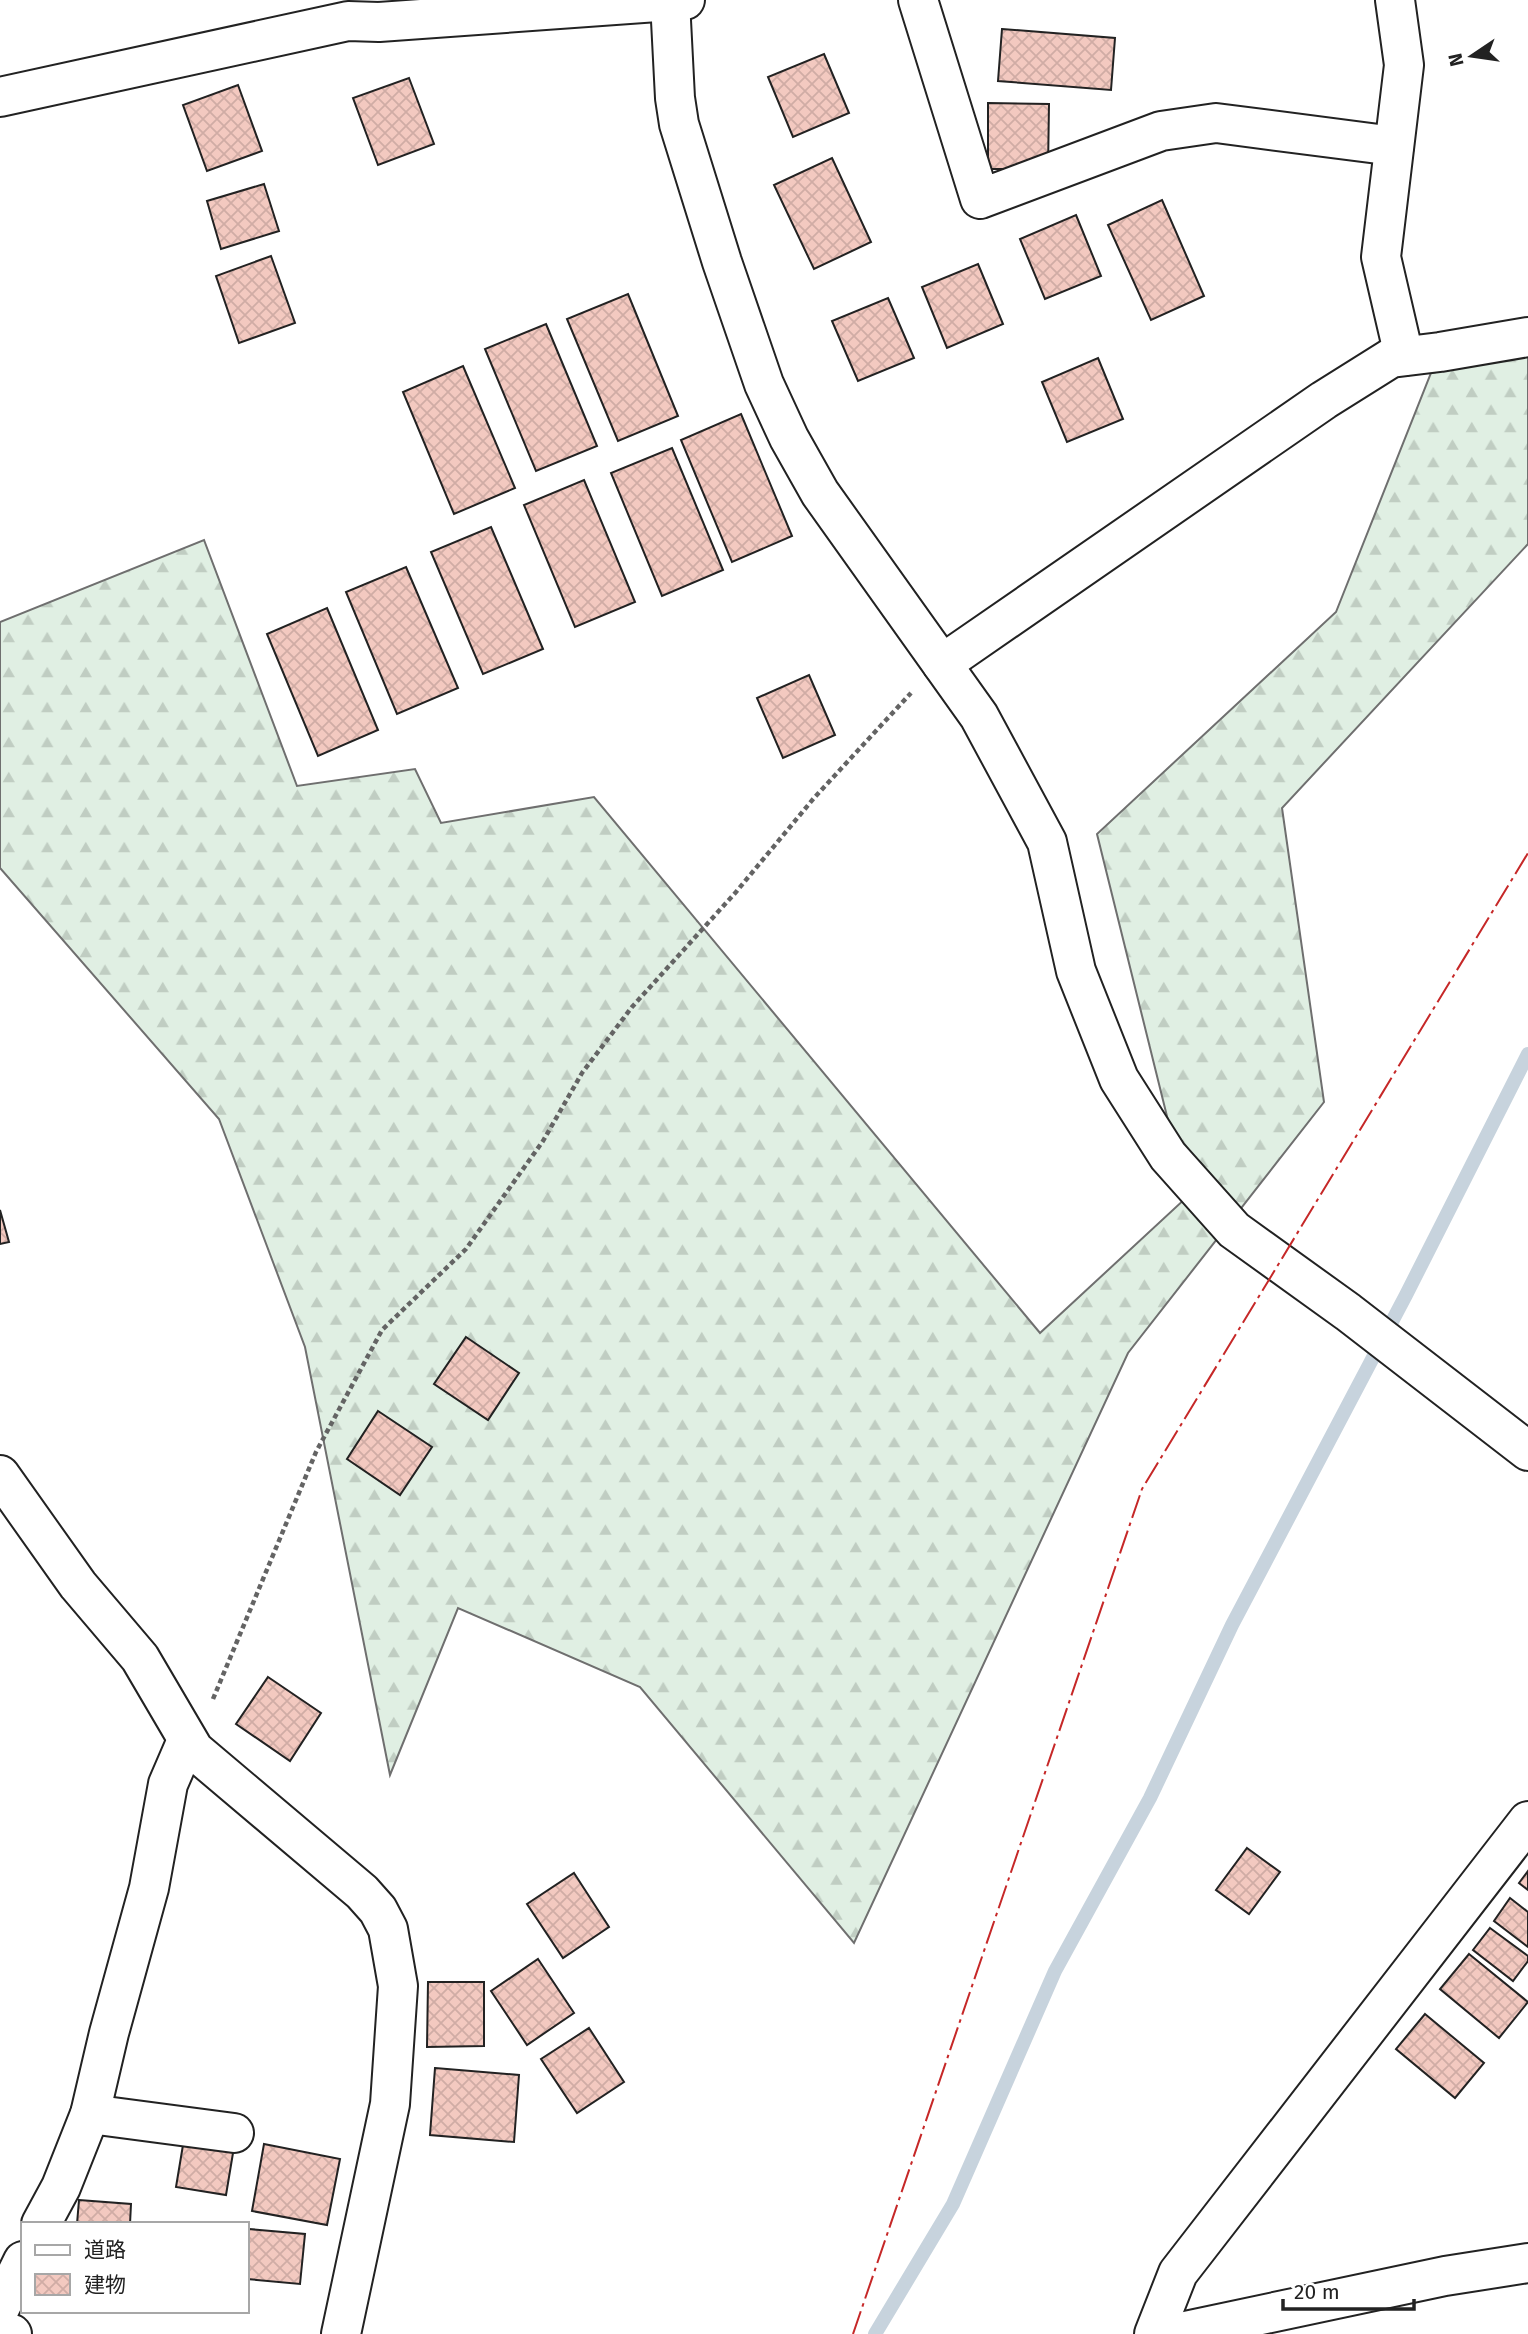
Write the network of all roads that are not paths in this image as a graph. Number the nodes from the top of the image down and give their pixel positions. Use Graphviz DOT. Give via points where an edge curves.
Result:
graph roads {
  1 [pos="918,0"];
  2 [pos="1395,0"];
  3 [pos="678,1"];
  4 [pos="0,97"];
  5 [pos="1394,146"];
  6 [pos="1528,337"];
  7 [pos="1404,356"];
  8 [pos="942,664"];
  9 [pos="1528,1451"];
  10 [pos="0,1475"];
  11 [pos="189,1743"];
  12 [pos="1528,1821"];
  13 [pos="90,2114"];
  14 [pos="234,2133"];
  15 [pos="42,2222"];
  16 [pos="1528,2263"];
  17 [pos="21,2266"];
  18 [pos="0,2308"];
  19 [pos="0,2333"];
  20 [pos="12,2334"];
  21 [pos="341,2334"];
  22 [pos="1154,2334"];
  23 [pos="1171,2334"];
  1 -- 5 [label="street" via="980,199 1161,131 1216,123"];
  2 -- 5 [label="street" via="1404,65"];
  3 -- 4 [label="street" via="348,21"];
  3 -- 8 [label="street" via="675,98 679,124 764,384 820,493"];
  5 -- 7 [label="street" via="1381,257"];
  6 -- 7 [label="street"];
  7 -- 8 [label="street" via="1391,358 1324,400"];
  8 -- 9 [label="street" via="979,716 1047,842 1076,971 1119,1079 1168,1156 1234,1230"];
  10 -- 11 [label="street" via="78,1585 140,1658"];
  11 -- 13 [label="street" via="168,1784 149,1888"];
  11 -- 21 [label="street" via="362,1892 388,1929 398,1986 390,2104"];
  12 -- 22 [label="street" via="1178,2273"];
  13 -- 14 [label="street"];
  13 -- 15 [label="street"];
  16 -- 23 [label="street"];
  17 -- 18 [label="street"];
  19 -- 20 [label="street"];
}
